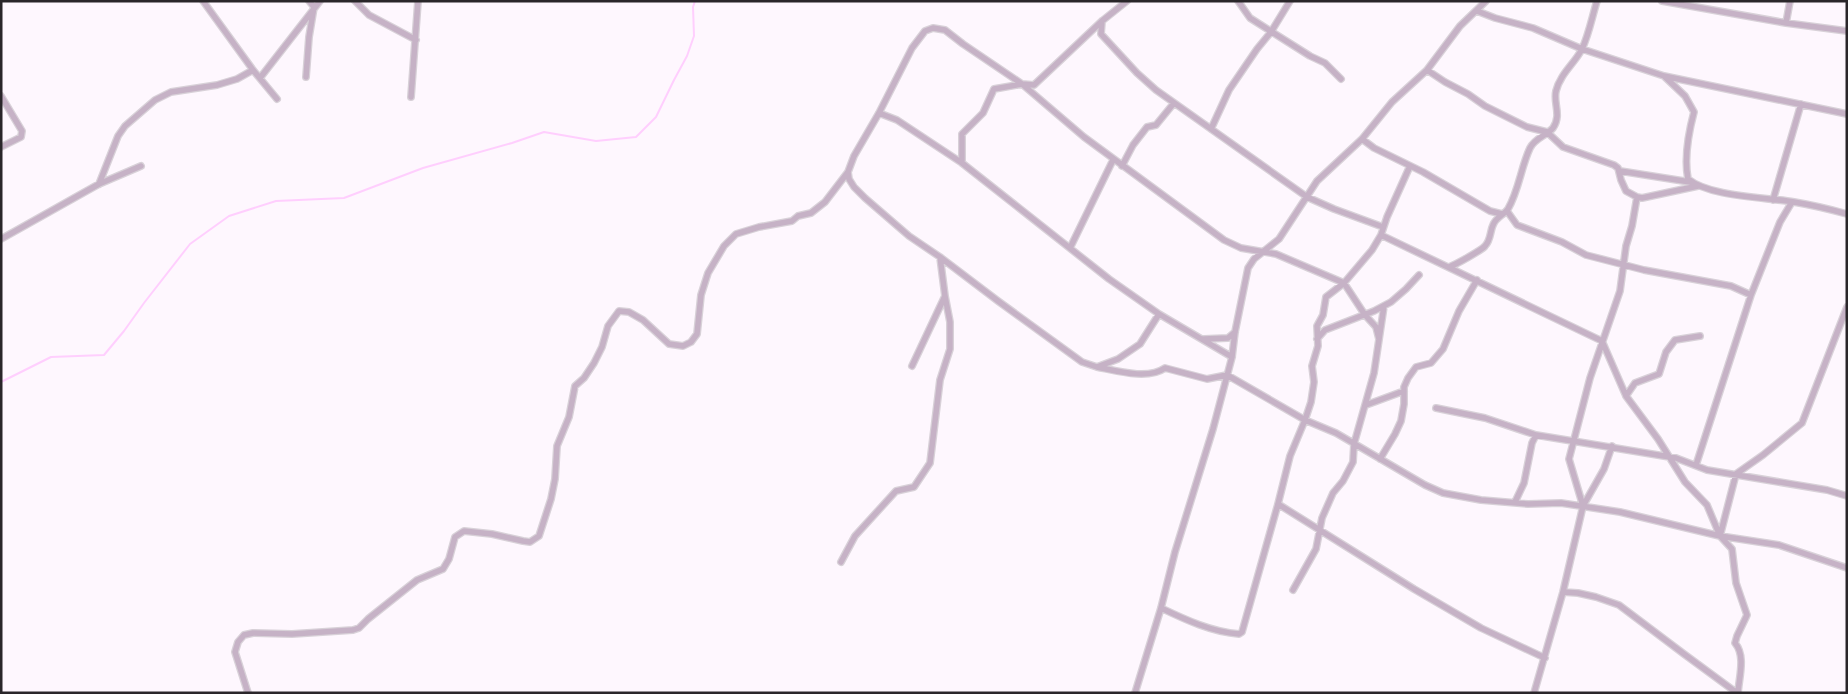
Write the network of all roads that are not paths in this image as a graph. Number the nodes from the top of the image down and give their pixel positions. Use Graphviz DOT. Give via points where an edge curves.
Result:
graph roads {
  1 [pos="203,1"];
  2 [pos="308,1"];
  3 [pos="320,1"];
  4 [pos="355,1"];
  5 [pos="418,1"];
  6 [pos="1127,1"];
  7 [pos="1238,1"];
  8 [pos="1290,1"];
  9 [pos="1486,1"];
  10 [pos="1597,1"];
  11 [pos="1662,1"];
  12 [pos="1790,1"];
  13 [pos="314,7"];
  14 [pos="1477,11"];
  15 [pos="1102,21"];
  16 [pos="1786,23"];
  17 [pos="1847,31"];
  18 [pos="1271,32"];
  19 [pos="416,40"];
  20 [pos="1582,49"];
  21 [pos="253,70"];
  22 [pos="1427,70"];
  23 [pos="1664,76"];
  24 [pos="306,77"];
  25 [pos="260,78"];
  26 [pos="1341,79"];
  27 [pos="1022,84"];
  28 [pos="1,96"];
  29 [pos="411,97"];
  30 [pos="277,99"];
  31 [pos="1174,103"];
  32 [pos="1802,104"];
  33 [pos="879,113"];
  34 [pos="1847,114"];
  35 [pos="1211,129"];
  36 [pos="1548,132"];
  37 [pos="1362,139"];
  38 [pos="1,147"];
  39 [pos="1113,160"];
  40 [pos="962,163"];
  41 [pos="141,166"];
  42 [pos="1122,166"];
  43 [pos="1410,166"];
  44 [pos="1620,171"];
  45 [pos="848,172"];
  46 [pos="99,184"];
  47 [pos="1695,184"];
  48 [pos="1307,197"];
  49 [pos="1637,197"];
  50 [pos="1773,200"];
  51 [pos="1792,202"];
  52 [pos="1504,213"];
  53 [pos="1847,214"];
  54 [pos="1383,227"];
  55 [pos="1382,235"];
  56 [pos="1,239"];
  57 [pos="1070,248"];
  58 [pos="1263,252"];
  59 [pos="940,257"];
  60 [pos="1623,265"];
  61 [pos="1449,267"];
  62 [pos="1419,275"];
  63 [pos="1477,280"];
  64 [pos="1344,283"];
  65 [pos="1751,295"];
  66 [pos="944,296"];
  67 [pos="1384,306"];
  68 [pos="1847,307"];
  69 [pos="1159,314"];
  70 [pos="1364,315"];
  71 [pos="1235,332"];
  72 [pos="1700,336"];
  73 [pos="1204,339"];
  74 [pos="1317,339"];
  75 [pos="1379,339"];
  76 [pos="1602,341"];
  77 [pos="1232,357"];
  78 [pos="912,366"];
  79 [pos="1097,367"];
  80 [pos="1227,375"];
  81 [pos="1404,391"];
  82 [pos="1626,396"];
  83 [pos="1366,405"];
  84 [pos="1436,408"];
  85 [pos="1306,420"];
  86 [pos="1536,435"];
  87 [pos="1574,440"];
  88 [pos="1354,444"];
  89 [pos="1612,446"];
  90 [pos="1669,456"];
  91 [pos="1380,459"];
  92 [pos="1696,465"];
  93 [pos="1736,474"];
  94 [pos="1847,496"];
  95 [pos="1515,502"];
  96 [pos="1278,504"];
  97 [pos="1584,506"];
  98 [pos="1320,531"];
  99 [pos="1720,536"];
  100 [pos="841,562"];
  101 [pos="1847,568"];
  102 [pos="1293,590"];
  103 [pos="1563,592"];
  104 [pos="1161,608"];
  105 [pos="1545,658"];
  106 [pos="248,693"];
  107 [pos="1135,693"];
  108 [pos="1534,693"];
  109 [pos="1738,693"];
  1 -- 21 [label="street"];
  2 -- 13 [label="street"];
  3 -- 13 [label="street"];
  4 -- 19 [label="street" via="369,15"];
  5 -- 19 [label="street"];
  6 -- 15 [label="street"];
  7 -- 18 [label="street" via="1250,18"];
  8 -- 18 [label="street"];
  9 -- 14 [label="street"];
  10 -- 20 [label="street"];
  11 -- 16 [label="street"];
  12 -- 16 [label="street"];
  13 -- 24 [label="street" via="308,37"];
  13 -- 25 [label="street"];
  14 -- 20 [label="street" via="1534,28"];
  14 -- 22 [label="street" via="1460,26"];
  15 -- 27 [label="street" via="1034,85"];
  15 -- 31 [label="street" via="1101,34 1136,73"];
  16 -- 17 [label="street"];
  18 -- 26 [label="street" via="1325,63"];
  18 -- 35 [label="street" via="1229,90"];
  19 -- 29 [label="street"];
  20 -- 23 [label="street"];
  20 -- 36 [label="street" via="1556,90 1558,109 1553,128"];
  21 -- 25 [label="street"];
  21 -- 46 [label="street" via="237,79 171,92 155,100 125,126"];
  22 -- 36 [label="street" via="1485,106 1527,127"];
  22 -- 37 [label="street" via="1392,102"];
  23 -- 32 [label="street"];
  23 -- 47 [label="street" via="1685,96 1694,112 1686,164 1688,179"];
  25 -- 30 [label="street"];
  27 -- 33 [label="street" via="945,30 933,28 925,31 912,48"];
  27 -- 39 [label="street"];
  27 -- 40 [label="street" via="994,89 983,113 962,134"];
  28 -- 38 [label="street" via="22,131 21,137"];
  31 -- 35 [label="street"];
  31 -- 42 [label="street" via="1156,125 1146,127"];
  32 -- 34 [label="street"];
  32 -- 50 [label="street"];
  33 -- 40 [label="street" via="897,120"];
  33 -- 45 [label="street"];
  35 -- 48 [label="street"];
  36 -- 44 [label="street" via="1563,147 1614,164"];
  36 -- 52 [label="street" via="1531,146 1515,193"];
  37 -- 43 [label="street"];
  37 -- 48 [label="street" via="1317,181"];
  39 -- 42 [label="street"];
  39 -- 57 [label="street"];
  40 -- 57 [label="street"];
  41 -- 46 [label="street"];
  42 -- 58 [label="street" via="1224,240 1241,248"];
  43 -- 52 [label="street" via="1490,210"];
  43 -- 54 [label="street"];
  44 -- 47 [label="street"];
  44 -- 49 [label="street" via="1623,185"];
  45 -- 59 [label="street" via="854,187 865,198 909,236"];
  45 -- 106 [label="street" via="825,202 811,213 792,221 736,234 724,246 708,274 701,295 697,334 691,342 683,346 669,344 643,320 629,312 619,312 608,326 594,363 576,386 569,417 557,446 555,479 539,536 530,542 492,534 460,532 443,569 417,580 360,628 244,635 235,652"];
  46 -- 56 [label="street"];
  47 -- 49 [label="street"];
  47 -- 50 [label="street"];
  48 -- 54 [label="street"];
  48 -- 58 [label="street" via="1280,239"];
  49 -- 60 [label="street"];
  50 -- 51 [label="street"];
  51 -- 53 [label="street"];
  51 -- 65 [label="street" via="1780,222"];
  52 -- 60 [label="street" via="1522,228 1562,242 1586,255"];
  52 -- 61 [label="street" via="1496,218 1484,247"];
  54 -- 55 [label="street"];
  55 -- 61 [label="street"];
  55 -- 64 [label="street"];
  57 -- 69 [label="street"];
  58 -- 64 [label="street" via="1276,254"];
  58 -- 71 [label="street" via="1248,268"];
  59 -- 66 [label="street"];
  59 -- 79 [label="street" via="1082,362"];
  60 -- 65 [label="street" via="1731,286"];
  60 -- 76 [label="street" via="1620,291"];
  61 -- 63 [label="street"];
  62 -- 67 [label="street"];
  63 -- 76 [label="street"];
  63 -- 81 [label="street" via="1443,349 1431,363 1416,368"];
  64 -- 70 [label="street"];
  64 -- 74 [label="street" via="1326,297 1317,326"];
  65 -- 92 [label="street"];
  66 -- 78 [label="street"];
  66 -- 100 [label="street" via="950,322 950,348 940,380 930,463 914,487 896,491 855,536"];
  67 -- 70 [label="street"];
  67 -- 75 [label="street"];
  68 -- 93 [label="street" via="1802,423"];
  69 -- 73 [label="street"];
  69 -- 79 [label="street" via="1140,344 1118,359"];
  70 -- 74 [label="street" via="1324,330"];
  70 -- 75 [label="street" via="1376,327"];
  71 -- 73 [label="street" via="1228,338"];
  71 -- 77 [label="street"];
  72 -- 82 [label="street" via="1675,340 1666,352 1659,374 1635,383"];
  73 -- 77 [label="street"];
  74 -- 85 [label="street" via="1312,366 1313,391"];
  75 -- 83 [label="street"];
  76 -- 82 [label="street"];
  76 -- 87 [label="street"];
  77 -- 80 [label="street"];
  79 -- 80 [label="street" via="1143,373 1165,368 1207,380"];
  80 -- 85 [label="street"];
  80 -- 104 [label="street"];
  81 -- 83 [label="street"];
  81 -- 91 [label="street" via="1401,421"];
  82 -- 90 [label="street"];
  83 -- 88 [label="street"];
  84 -- 86 [label="street" via="1485,418"];
  85 -- 88 [label="street"];
  85 -- 96 [label="street" via="1290,456"];
  86 -- 87 [label="street"];
  86 -- 95 [label="street" via="1524,483"];
  87 -- 89 [label="street"];
  87 -- 97 [label="street" via="1568,459"];
  88 -- 91 [label="street"];
  88 -- 98 [label="street" via="1353,462 1333,492"];
  89 -- 90 [label="street"];
  89 -- 97 [label="street"];
  90 -- 92 [label="street"];
  90 -- 99 [label="street" via="1685,482 1707,505"];
  91 -- 95 [label="street" via="1443,493"];
  92 -- 93 [label="street"];
  93 -- 94 [label="street"];
  93 -- 99 [label="street"];
  95 -- 97 [label="street"];
  96 -- 98 [label="street"];
  96 -- 104 [label="street" via="1242,632 1232,634 1193,623"];
  97 -- 99 [label="street"];
  97 -- 103 [label="street"];
  98 -- 102 [label="street" via="1316,549"];
  98 -- 105 [label="street" via="1481,628"];
  99 -- 101 [label="street" via="1778,544"];
  99 -- 109 [label="street" via="1732,549 1736,583 1747,615 1736,643 1741,659"];
  103 -- 105 [label="street"];
  103 -- 109 [label="street" via="1578,592 1619,605"];
  104 -- 107 [label="street"];
  105 -- 108 [label="street"];
}
